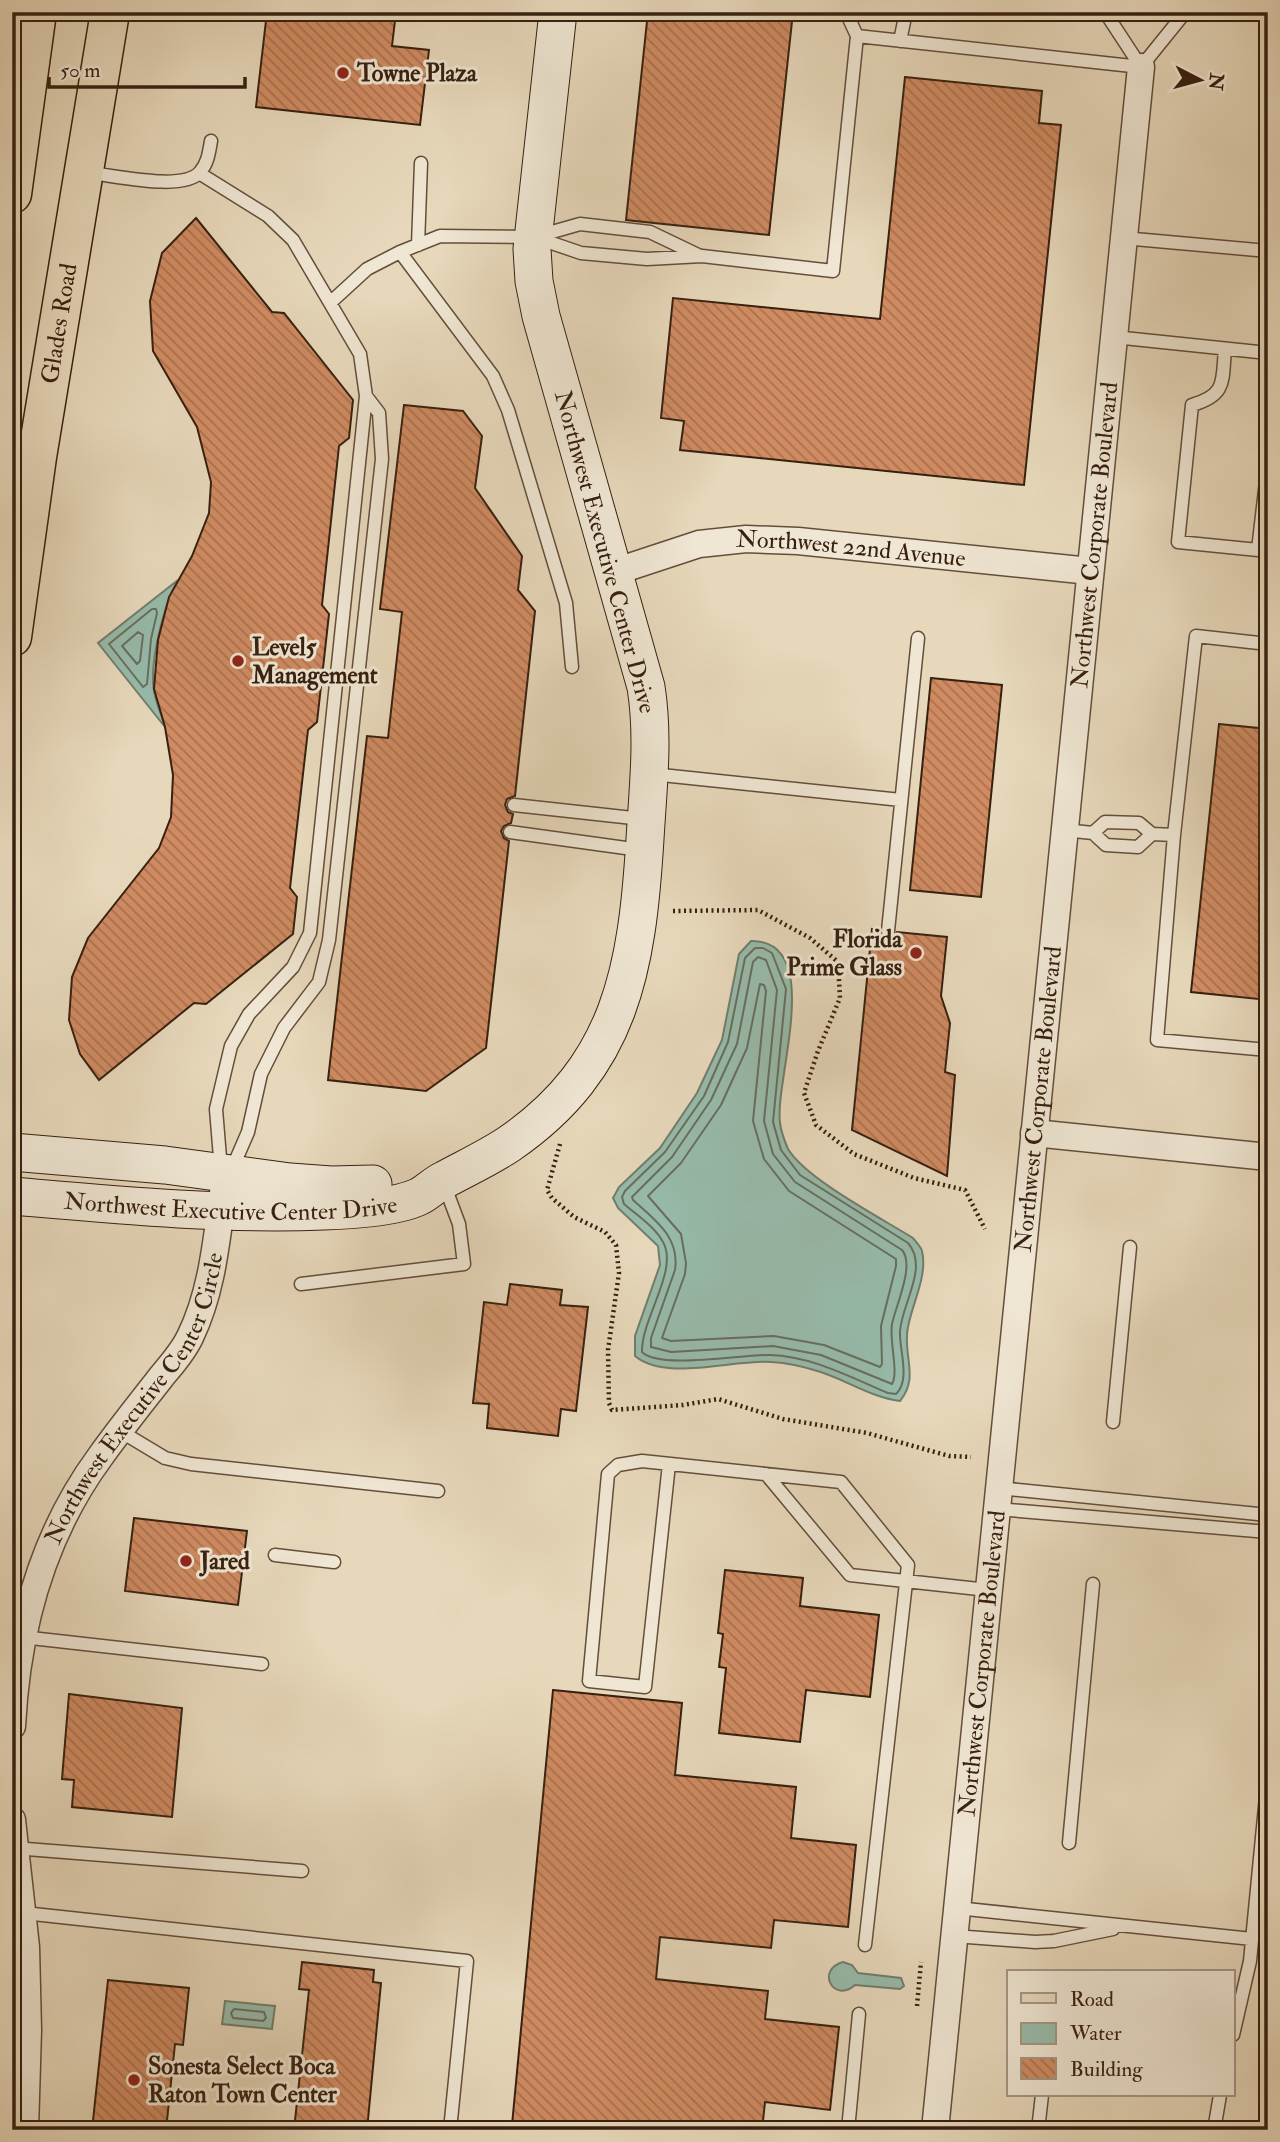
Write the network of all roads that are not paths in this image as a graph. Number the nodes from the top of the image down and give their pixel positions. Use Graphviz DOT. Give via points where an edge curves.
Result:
graph roads {
  1 [pos="37,12"];
  2 [pos="110,12"];
  3 [pos="558,12"];
  4 [pos="846,12"];
  5 [pos="906,12"];
  6 [pos="1105,12"];
  7 [pos="1187,12"];
  8 [pos="856,36"];
  9 [pos="900,41"];
  10 [pos="1141,67"];
  11 [pos="16,134"];
  12 [pos="211,141"];
  13 [pos="421,163"];
  14 [pos="85,172"];
  15 [pos="199,173"];
  16 [pos="12,194"];
  17 [pos="534,237"];
  18 [pos="1123,238"];
  19 [pos="418,245"];
  20 [pos="1268,251"];
  21 [pos="400,252"];
  22 [pos="702,256"];
  23 [pos="331,302"];
  24 [pos="1114,337"];
  25 [pos="1225,349"];
  26 [pos="1268,353"];
  27 [pos="366,396"];
  28 [pos="1268,464"];
  29 [pos="1090,571"];
  30 [pos="614,572"];
  31 [pos="12,637"];
  32 [pos="918,638"];
  33 [pos="1268,644"];
  34 [pos="572,667"];
  35 [pos="649,774"];
  36 [pos="901,800"];
  37 [pos="514,805"];
  38 [pos="1064,830"];
  39 [pos="510,832"];
  40 [pos="1093,833"];
  41 [pos="1152,834"];
  42 [pos="645,835"];
  43 [pos="1174,835"];
  44 [pos="888,931"];
  45 [pos="1268,1051"];
  46 [pos="1034,1133"];
  47 [pos="12,1152"];
  48 [pos="1268,1157"];
  49 [pos="442,1180"];
  50 [pos="224,1187"];
  51 [pos="12,1196"];
  52 [pos="1129,1247"];
  53 [pos="301,1284"];
  54 [pos="1113,1422"];
  55 [pos="120,1431"];
  56 [pos="669,1464"];
  57 [pos="766,1474"];
  58 [pos="438,1491"];
  59 [pos="998,1499"];
  60 [pos="1268,1515"];
  61 [pos="1268,1532"];
  62 [pos="275,1555"];
  63 [pos="334,1562"];
  64 [pos="906,1583"];
  65 [pos="1093,1584"];
  66 [pos="988,1590"];
  67 [pos="22,1637"];
  68 [pos="262,1664"];
  69 [pos="12,1726"];
  70 [pos="1268,1776"];
  71 [pos="12,1820"];
  72 [pos="1069,1843"];
  73 [pos="14,1848"];
  74 [pos="302,1871"];
  75 [pos="957,1908"];
  76 [pos="24,1913"];
  77 [pos="1127,1926"];
  78 [pos="954,1936"];
  79 [pos="1252,1939"];
  80 [pos="865,1945"];
  81 [pos="1236,2012"];
  82 [pos="859,2014"];
  83 [pos="1042,2096"];
  84 [pos="1220,2096"];
  85 [pos="26,2130"];
  86 [pos="450,2130"];
  87 [pos="848,2130"];
  88 [pos="935,2130"];
  89 [pos="1038,2130"];
  90 [pos="1214,2130"];
  1 -- 11 [label="main road"];
  2 -- 14 [label="main road, Glades Road"];
  3 -- 17 [label="street, Northwest Executive Center Drive"];
  4 -- 8 [label="lane"];
  5 -- 9 [label="lane"];
  6 -- 10 [label="lane"];
  7 -- 10 [label="lane"];
  8 -- 9 [label="lane"];
  8 -- 22 [label="lane" via="833,271"];
  9 -- 10 [label="lane"];
  10 -- 18 [label="street, Northwest Corporate Boulevard"];
  11 -- 16 [label="main road"];
  12 -- 15 [label="lane" via="207,162"];
  13 -- 19 [label="lane"];
  14 -- 15 [label="lane" via="164,182 186,180"];
  14 -- 31 [label="main road, Glades Road"];
  15 -- 23 [label="lane" via="282,228"];
  17 -- 19 [label="lane" via="440,236"];
  17 -- 22 [label="lane" via="581,253 647,259"];
  17 -- 22 [label="lane" via="580,225 650,232"];
  17 -- 30 [label="street, Northwest Executive Center Drive" via="532,264 541,316"];
  18 -- 20 [label="lane"];
  18 -- 24 [label="street, Northwest Corporate Boulevard"];
  19 -- 21 [label="lane"];
  21 -- 23 [label="lane" via="367,269"];
  21 -- 34 [label="lane" via="493,376 508,410 566,603"];
  23 -- 27 [label="lane" via="360,354"];
  24 -- 25 [label="lane"];
  24 -- 29 [label="street, Northwest Corporate Boulevard"];
  25 -- 26 [label="lane"];
  25 -- 28 [label="lane" via="1217,394 1192,405 1178,542 1258,550"];
  27 -- 50 [label="lane" via="310,933 293,967 249,1014 231,1046 216,1109"];
  27 -- 50 [label="lane" via="379,413 383,459 329,940 319,982 284,1028 261,1074 248,1132"];
  29 -- 30 [label="street, Northwest 22nd Avenue" via="746,539 699,544"];
  29 -- 38 [label="street, Northwest Corporate Boulevard"];
  30 -- 35 [label="street, Northwest Executive Center Drive" via="648,702"];
  32 -- 36 [label="lane"];
  33 -- 43 [label="lane" via="1196,636"];
  35 -- 36 [label="lane"];
  35 -- 42 [label="street, Northwest Executive Center Drive"];
  36 -- 44 [label="lane"];
  37 -- 42 [label="lane"];
  38 -- 40 [label="lane"];
  38 -- 46 [label="street, Northwest Corporate Boulevard"];
  39 -- 42 [label="lane"];
  40 -- 41 [label="lane" via="1105,821 1139,823"];
  40 -- 41 [label="lane" via="1106,845 1138,847"];
  41 -- 43 [label="lane"];
  42 -- 49 [label="street, Northwest Executive Center Drive" via="629,967 599,1051 569,1091 526,1130 488,1157"];
  43 -- 45 [label="lane" via="1157,1040"];
  46 -- 48 [label="street"];
  46 -- 59 [label="street, Northwest Corporate Boulevard"];
  47 -- 50 [label="street, Northwest Executive Center Drive"];
  49 -- 50 [label="street, Northwest Executive Center Drive" via="418,1197 380,1206 310,1211"];
  49 -- 53 [label="lane" via="459,1224 464,1264"];
  50 -- 51 [label="street, Northwest Executive Center Drive" via="168,1209"];
  50 -- 55 [label="street, Northwest Executive Center Circle" via="205,1301 188,1341"];
  52 -- 54 [label="lane"];
  55 -- 58 [label="lane" via="165,1458 191,1464"];
  55 -- 67 [label="street, Northwest Executive Center Circle" via="59,1525 35,1583"];
  56 -- 56 [label="lane" via="642,1461 618,1465 608,1474 589,1681 645,1688"];
  56 -- 57 [label="lane"];
  57 -- 64 [label="lane" via="850,1575"];
  57 -- 64 [label="lane" via="841,1482 908,1565"];
  59 -- 60 [label="lane"];
  59 -- 61 [label="lane"];
  59 -- 66 [label="street, Northwest Corporate Boulevard"];
  62 -- 63 [label="lane"];
  64 -- 66 [label="lane"];
  64 -- 80 [label="lane"];
  65 -- 72 [label="lane"];
  66 -- 75 [label="street, Northwest Corporate Boulevard"];
  67 -- 68 [label="lane"];
  67 -- 69 [label="street, Northwest Executive Center Circle"];
  70 -- 79 [label="lane"];
  71 -- 73 [label="street"];
  73 -- 74 [label="lane"];
  73 -- 76 [label="street"];
  75 -- 77 [label="lane"];
  75 -- 78 [label="street, Northwest Corporate Boulevard"];
  76 -- 85 [label="street"];
  76 -- 86 [label="lane" via="467,1961"];
  77 -- 78 [label="lane" via="1054,1941"];
  77 -- 79 [label="lane"];
  78 -- 88 [label="street, Northwest Corporate Boulevard"];
  79 -- 81 [label="lane"];
  82 -- 87 [label="lane"];
  83 -- 89 [label="lane"];
  84 -- 90 [label="lane"];
}
